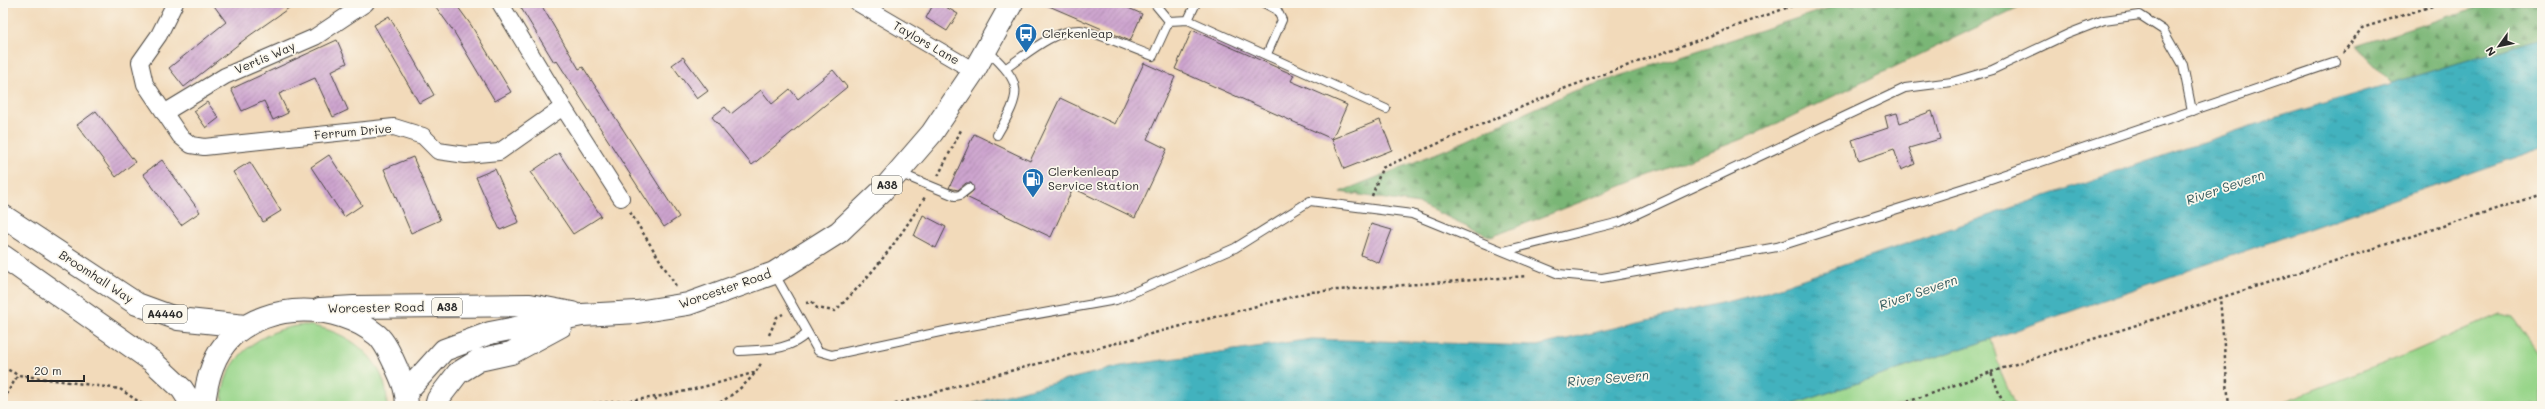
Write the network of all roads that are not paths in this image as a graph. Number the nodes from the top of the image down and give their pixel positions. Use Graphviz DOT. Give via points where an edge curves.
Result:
graph roads {
  1 [pos="174,3"];
  2 [pos="366,3"];
  3 [pos="500,3"];
  4 [pos="858,3"];
  5 [pos="1012,3"];
  6 [pos="1154,3"];
  7 [pos="1196,3"];
  8 [pos="1264,3"];
  9 [pos="1188,20"];
  10 [pos="1169,21"];
  11 [pos="986,49"];
  12 [pos="1267,54"];
  13 [pos="2336,62"];
  14 [pos="1006,68"];
  15 [pos="974,71"];
  16 [pos="563,107"];
  17 [pos="1386,109"];
  18 [pos="2192,111"];
  19 [pos="164,113"];
  20 [pos="997,135"];
  21 [pos="898,172"];
  22 [pos="969,188"];
  23 [pos="621,198"];
  24 [pos="3,216"];
  25 [pos="1503,251"];
  26 [pos="3,256"];
  27 [pos="774,272"];
  28 [pos="312,310"];
  29 [pos="582,315"];
  30 [pos="245,326"];
  31 [pos="807,333"];
  32 [pos="739,351"];
  33 [pos="407,399"];
  34 [pos="193,406"];
  35 [pos="204,406"];
  36 [pos="436,406"];
  1 -- 19 [label="street, Ferrum Drive" via="159,35 140,62 145,84"];
  2 -- 19 [label="street, Vertis Way" via="316,37 224,76"];
  3 -- 16 [label="street"];
  4 -- 15 [label="street, Taylors Lane"];
  5 -- 11 [label="main road, A38"];
  6 -- 10 [label="lane"];
  7 -- 9 [label="lane"];
  8 -- 12 [label="lane" via="1277,10 1282,20"];
  9 -- 10 [label="lane"];
  9 -- 12 [label="lane"];
  10 -- 14 [label="lane" via="1153,56 1081,30 1065,33 1041,44"];
  11 -- 14 [label="lane"];
  11 -- 15 [label="main road, A38"];
  12 -- 17 [label="lane"];
  13 -- 18 [label="lane"];
  14 -- 20 [label="lane" via="1014,79 1016,93 1014,106"];
  15 -- 21 [label="main road, Worcester Road / A38" via="932,133"];
  16 -- 19 [label="street, Ferrum Drive" via="499,152 466,155 438,151 423,136 394,127 204,147 191,145 180,136"];
  16 -- 23 [label="street"];
  18 -- 25 [label="lane" via="1964,188 1777,247 1602,278 1559,274"];
  18 -- 25 [label="lane" via="2183,65 2163,30 2140,15 2104,20 1992,70 1952,82 1905,88 1620,222"];
  21 -- 22 [label="lane" via="955,196"];
  21 -- 27 [label="main road, Worcester Road / A38" via="839,232"];
  24 -- 30 [label="main road, Broomhall Way / A4440" via="137,304 178,319"];
  25 -- 31 [label="lane" via="1412,214 1310,201 1235,248 1116,300 954,329 832,355 818,351"];
  26 -- 34 [label="main road" via="152,361 182,389"];
  27 -- 29 [label="main road, Worcester Road / A38" via="688,304 636,312"];
  27 -- 31 [label="lane"];
  28 -- 29 [label="main road, Worcester Road / A38" via="530,304"];
  28 -- 30 [label="main road, Worcester Road" via="285,312"];
  28 -- 33 [label="main road" via="355,322 378,336 392,356"];
  29 -- 33 [label="main road, Worcester Road / A38" via="490,333 444,350"];
  29 -- 36 [label="main road" via="511,353 479,360 458,373 438,399"];
  30 -- 35 [label="main road" via="230,338 219,353 205,386"];
  31 -- 32 [label="lane" via="797,343 780,348"];
}
